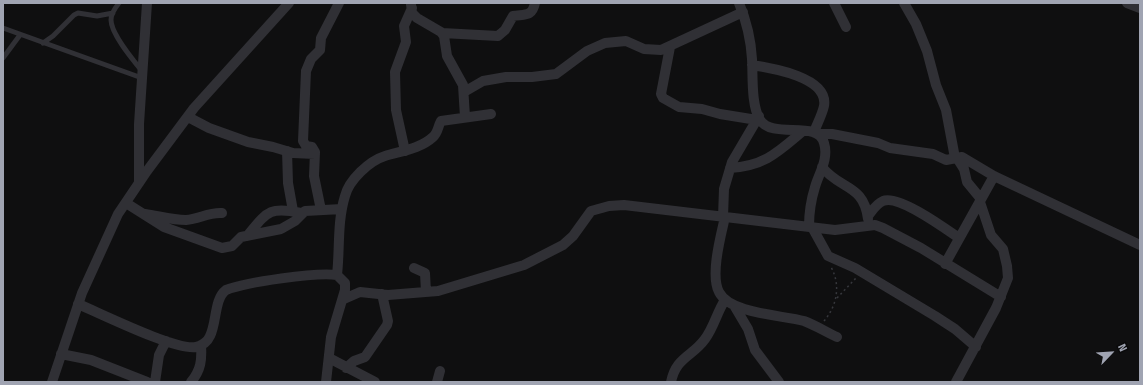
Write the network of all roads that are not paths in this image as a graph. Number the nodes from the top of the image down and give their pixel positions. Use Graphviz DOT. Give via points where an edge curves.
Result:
graph roads {
  1 [pos="119,3"];
  2 [pos="147,3"];
  3 [pos="289,3"];
  4 [pos="339,3"];
  5 [pos="535,3"];
  6 [pos="834,3"];
  7 [pos="904,3"];
  8 [pos="1127,3"];
  9 [pos="412,6"];
  10 [pos="741,8"];
  11 [pos="1140,8"];
  12 [pos="113,13"];
  13 [pos="846,27"];
  14 [pos="3,28"];
  15 [pos="442,33"];
  16 [pos="20,35"];
  17 [pos="42,43"];
  18 [pos="670,46"];
  19 [pos="3,58"];
  20 [pos="752,65"];
  21 [pos="142,75"];
  22 [pos="464,92"];
  23 [pos="491,114"];
  24 [pos="188,117"];
  25 [pos="465,117"];
  26 [pos="758,118"];
  27 [pos="803,131"];
  28 [pos="816,133"];
  29 [pos="405,151"];
  30 [pos="287,152"];
  31 [pos="315,154"];
  32 [pos="956,158"];
  33 [pos="822,167"];
  34 [pos="730,168"];
  35 [pos="994,176"];
  36 [pos="139,183"];
  37 [pos="981,200"];
  38 [pos="126,203"];
  39 [pos="342,209"];
  40 [pos="317,210"];
  41 [pos="297,212"];
  42 [pos="222,213"];
  43 [pos="141,214"];
  44 [pos="724,217"];
  45 [pos="869,221"];
  46 [pos="340,224"];
  47 [pos="811,226"];
  48 [pos="247,236"];
  49 [pos="959,238"];
  50 [pos="1140,245"];
  51 [pos="945,264"];
  52 [pos="414,268"];
  53 [pos="337,275"];
  54 [pos="426,292"];
  55 [pos="382,294"];
  56 [pos="1000,297"];
  57 [pos="344,299"];
  58 [pos="725,300"];
  59 [pos="78,304"];
  60 [pos="735,306"];
  61 [pos="837,337"];
  62 [pos="166,341"];
  63 [pos="202,345"];
  64 [pos="976,347"];
  65 [pos="61,354"];
  66 [pos="328,358"];
  67 [pos="346,368"];
  68 [pos="440,371"];
  69 [pos="52,382"];
  70 [pos="147,382"];
  71 [pos="155,382"];
  72 [pos="191,382"];
  73 [pos="326,382"];
  74 [pos="375,382"];
  75 [pos="437,382"];
  76 [pos="671,382"];
  77 [pos="779,382"];
  78 [pos="956,382"];
  1 -- 12 [label="lane"];
  2 -- 21 [label="street"];
  3 -- 24 [label="street"];
  4 -- 31 [label="street" via="321,38 320,50 311,59 306,71 303,141 306,146 312,147"];
  5 -- 15 [label="street" via="530,14 513,16 498,36"];
  6 -- 13 [label="street"];
  7 -- 32 [label="street" via="927,51 946,110"];
  8 -- 11 [label="street"];
  9 -- 15 [label="street" via="412,13 417,18"];
  9 -- 29 [label="street" via="404,26 406,42 395,72 396,110"];
  10 -- 18 [label="street"];
  10 -- 20 [label="street"];
  12 -- 17 [label="lane" via="97,16 78,13"];
  12 -- 21 [label="lane" via="112,29"];
  14 -- 16 [label="lane"];
  15 -- 22 [label="street" via="447,56 463,85"];
  16 -- 17 [label="lane"];
  16 -- 19 [label="lane"];
  17 -- 21 [label="lane"];
  18 -- 22 [label="street" via="652,51 626,41 605,43 587,51 556,74 483,81"];
  18 -- 26 [label="street" via="661,94 663,98 679,107"];
  20 -- 26 [label="street"];
  20 -- 28 [label="street" via="800,76 819,89 824,97 824,106"];
  21 -- 36 [label="street"];
  22 -- 25 [label="street"];
  23 -- 25 [label="street"];
  24 -- 30 [label="street" via="209,128 248,142"];
  24 -- 36 [label="street"];
  25 -- 29 [label="street" via="440,121 433,138"];
  26 -- 27 [label="street" via="771,128"];
  26 -- 34 [label="street"];
  27 -- 28 [label="street"];
  27 -- 34 [label="street" via="769,158 751,165"];
  28 -- 32 [label="street" via="932,154 946,160"];
  28 -- 33 [label="street" via="824,142"];
  29 -- 39 [label="street" via="383,156 364,170 349,186"];
  30 -- 31 [label="street"];
  30 -- 41 [label="street" via="288,183"];
  31 -- 40 [label="street"];
  32 -- 35 [label="street" via="966,159"];
  32 -- 37 [label="street" via="964,169 967,182"];
  33 -- 45 [label="street" via="834,180 858,193 864,202"];
  33 -- 47 [label="street" via="809,213"];
  34 -- 44 [label="street" via="724,188"];
  35 -- 37 [label="street"];
  35 -- 50 [label="street"];
  36 -- 38 [label="street"];
  37 -- 49 [label="street"];
  37 -- 56 [label="street" via="992,235 1003,249 1007,266 1008,278"];
  38 -- 43 [label="street"];
  38 -- 59 [label="street" via="101,249"];
  39 -- 40 [label="street"];
  39 -- 46 [label="street"];
  40 -- 41 [label="street"];
  40 -- 46 [label="street"];
  41 -- 48 [label="street" via="295,221 281,229"];
  41 -- 48 [label="street" via="279,210 264,215"];
  42 -- 43 [label="street" via="209,213 200,218 185,220"];
  43 -- 48 [label="street" via="164,227 222,248"];
  44 -- 47 [label="street"];
  44 -- 54 [label="street" via="624,205 598,208 591,211 573,236 545,256 479,279"];
  44 -- 58 [label="street" via="716,267 716,284"];
  45 -- 47 [label="street" via="836,230"];
  45 -- 49 [label="street" via="877,205 884,200 890,200 918,212"];
  45 -- 51 [label="street"];
  46 -- 53 [label="street"];
  47 -- 64 [label="street" via="830,258 861,272 954,329"];
  49 -- 51 [label="street"];
  51 -- 56 [label="street"];
  52 -- 54 [label="street" via="425,273"];
  53 -- 57 [label="street" via="344,283"];
  53 -- 63 [label="street" via="277,280 226,290 220,298 210,336"];
  54 -- 55 [label="street"];
  55 -- 57 [label="street" via="360,292"];
  55 -- 67 [label="street" via="387,325 365,357 354,361"];
  56 -- 64 [label="street"];
  57 -- 66 [label="street"];
  58 -- 60 [label="street"];
  58 -- 76 [label="street" via="705,340 678,363"];
  59 -- 62 [label="street"];
  59 -- 65 [label="street"];
  60 -- 61 [label="street" via="805,322"];
  60 -- 77 [label="street" via="748,329 754,350"];
  62 -- 63 [label="street" via="195,347"];
  62 -- 71 [label="street" via="159,355"];
  63 -- 72 [label="street" via="199,373"];
  64 -- 78 [label="street"];
  65 -- 69 [label="street"];
  65 -- 70 [label="street" via="91,360"];
  66 -- 67 [label="street"];
  66 -- 73 [label="street"];
  67 -- 74 [label="street"];
  68 -- 75 [label="street"];
}
